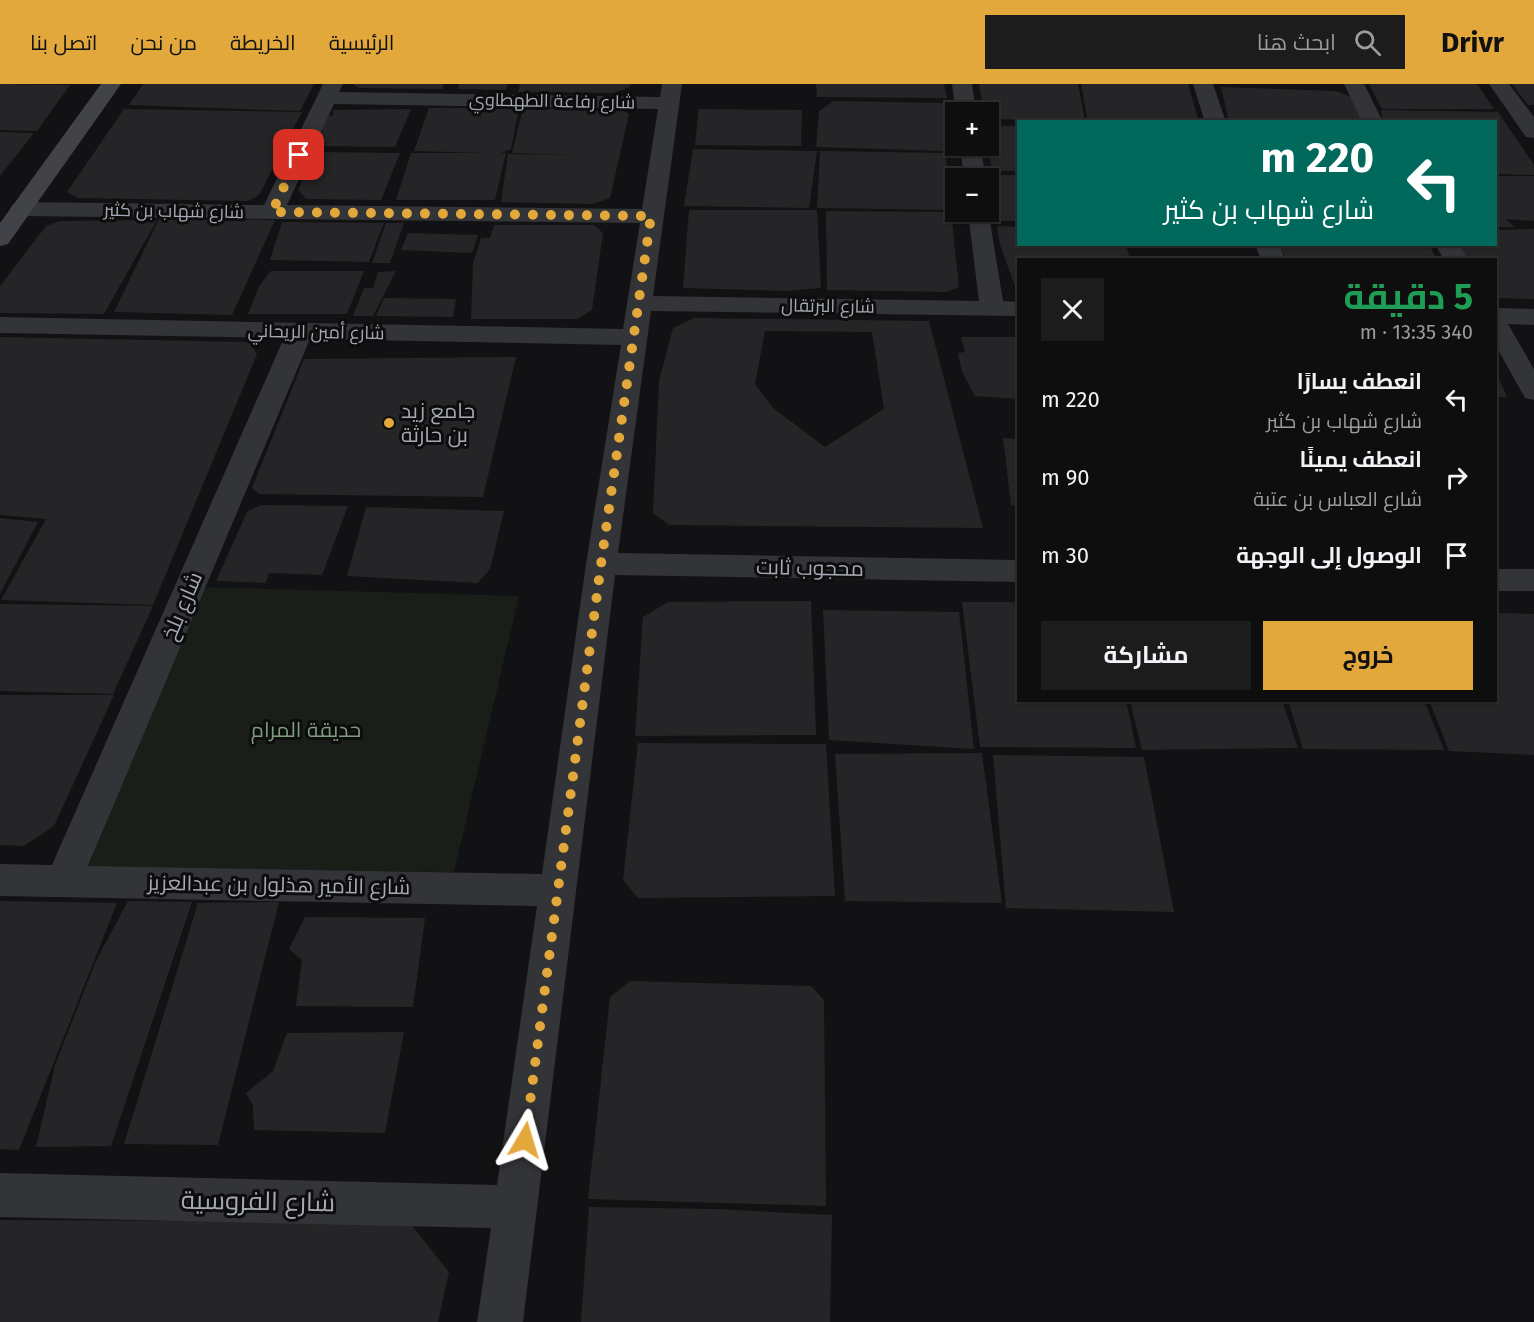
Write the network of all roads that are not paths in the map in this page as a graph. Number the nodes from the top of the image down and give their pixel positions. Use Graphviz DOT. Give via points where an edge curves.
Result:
graph roads {
  1 [pos="111,84"];
  2 [pos="962,84"];
  3 [pos="1203,84"];
  4 [pos="1354,84"];
  5 [pos="1499,84"];
  6 [pos="329,91"];
  7 [pos="671,93"];
  8 [pos="965,102"];
  9 [pos="1215,120"];
  10 [pos="1372,120"];
  11 [pos="1534,132"];
  12 [pos="21,209"];
  13 [pos="272,212"];
  14 [pos="651,216"];
  15 [pos="980,222"];
  16 [pos="0,238"];
  17 [pos="638,303"];
  18 [pos="992,308"];
  19 [pos="1017,309"];
  20 [pos="1497,316"];
  21 [pos="1534,317"];
  22 [pos="0,325"];
  23 [pos="1497,326"];
  24 [pos="300,332"];
  25 [pos="633,338"];
  26 [pos="1534,392"];
  27 [pos="601,564"];
  28 [pos="1017,571"];
  29 [pos="1497,580"];
  30 [pos="1534,580"];
  31 [pos="0,880"];
  32 [pos="63,881"];
  33 [pos="558,890"];
  34 [pos="0,1196"];
  35 [pos="516,1207"];
  36 [pos="500,1322"];
  1 -- 12 [label="street"];
  2 -- 8 [label="street"];
  3 -- 9 [label="street"];
  4 -- 10 [label="street"];
  5 -- 11 [label="street"];
  6 -- 7 [label="street, شارع رفاعة الطهطاوي"];
  6 -- 13 [label="street"];
  7 -- 14 [label="street"];
  12 -- 13 [label="street, شارع شهاب بن كثير"];
  12 -- 16 [label="street"];
  13 -- 14 [label="street, شارع شهاب بن كثير"];
  14 -- 17 [label="street"];
  15 -- 18 [label="street"];
  17 -- 18 [label="street, شارع البرتقال"];
  17 -- 25 [label="street"];
  18 -- 19 [label="street, شارع البرتقال"];
  20 -- 21 [label="street"];
  22 -- 24 [label="street, شارع أمين الريحاني"];
  23 -- 26 [label="street"];
  24 -- 25 [label="street, شارع أمين الريحاني"];
  24 -- 32 [label="street, شارع بلخ"];
  25 -- 27 [label="street"];
  27 -- 28 [label="street, محجوب ثابت"];
  27 -- 33 [label="street"];
  29 -- 30 [label="street"];
  31 -- 32 [label="street, شارع الأمير هذلول بن عبدالعزيز"];
  32 -- 33 [label="street, شارع الأمير هذلول بن عبدالعزيز"];
  33 -- 35 [label="street"];
  34 -- 35 [label="street, شارع الفروسية"];
  35 -- 36 [label="street"];
}
